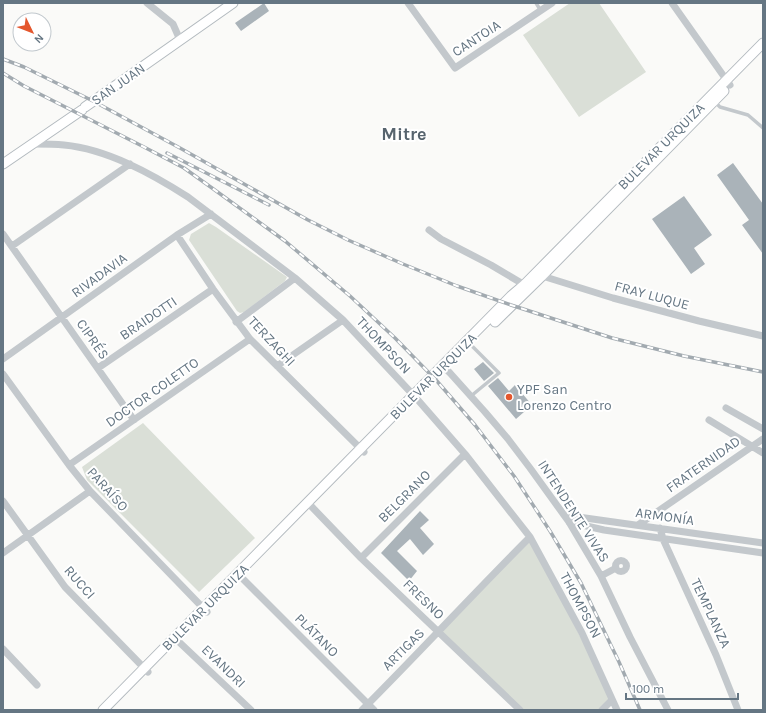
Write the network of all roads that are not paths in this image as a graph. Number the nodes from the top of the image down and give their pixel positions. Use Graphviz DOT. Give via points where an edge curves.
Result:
graph roads {
  1 [pos="147,3"];
  2 [pos="233,3"];
  3 [pos="408,3"];
  4 [pos="536,3"];
  5 [pos="552,3"];
  6 [pos="672,3"];
  7 [pos="541,11"];
  8 [pos="180,40"];
  9 [pos="763,43"];
  10 [pos="763,52"];
  11 [pos="728,82"];
  12 [pos="715,101"];
  13 [pos="763,128"];
  14 [pos="34,144"];
  15 [pos="3,164"];
  16 [pos="130,164"];
  17 [pos="211,214"];
  18 [pos="429,230"];
  19 [pos="3,234"];
  20 [pos="177,235"];
  21 [pos="12,246"];
  22 [pos="539,275"];
  23 [pos="295,278"];
  24 [pos="527,286"];
  25 [pos="213,289"];
  26 [pos="62,317"];
  27 [pos="343,320"];
  28 [pos="236,322"];
  29 [pos="763,336"];
  30 [pos="250,340"];
  31 [pos="471,345"];
  32 [pos="3,359"];
  33 [pos="277,366"];
  34 [pos="445,367"];
  35 [pos="98,368"];
  36 [pos="3,374"];
  37 [pos="471,396"];
  38 [pos="415,397"];
  39 [pos="726,408"];
  40 [pos="134,420"];
  41 [pos="709,420"];
  42 [pos="763,429"];
  43 [pos="763,439"];
  44 [pos="752,446"];
  45 [pos="363,451"];
  46 [pos="763,452"];
  47 [pos="464,454"];
  48 [pos="69,465"];
  49 [pos="90,491"];
  50 [pos="3,501"];
  51 [pos="311,506"];
  52 [pos="564,515"];
  53 [pos="569,522"];
  54 [pos="638,525"];
  55 [pos="660,528"];
  56 [pos="28,535"];
  57 [pos="530,537"];
  58 [pos="663,539"];
  59 [pos="763,543"];
  60 [pos="3,552"];
  61 [pos="763,553"];
  62 [pos="362,558"];
  63 [pos="616,568"];
  64 [pos="601,576"];
  65 [pos="241,578"];
  66 [pos="206,610"];
  67 [pos="439,632"];
  68 [pos="178,641"];
  69 [pos="3,649"];
  70 [pos="147,670"];
  71 [pos="37,685"];
  72 [pos="612,700"];
  73 [pos="368,704"];
  74 [pos="103,710"];
  75 [pos="112,710"];
  76 [pos="251,710"];
  77 [pos="362,710"];
  78 [pos="374,710"];
  79 [pos="520,710"];
  80 [pos="602,710"];
  81 [pos="616,710"];
  82 [pos="668,710"];
  83 [pos="738,710"];
  1 -- 8 [label="street" via="173,24"];
  2 -- 8 [label="main road, SAN JUAN"];
  3 -- 7 [label="street, CANTOIA" via="455,68"];
  4 -- 7 [label="lane"];
  5 -- 7 [label="street, CANTOIA"];
  6 -- 11 [label="street"];
  8 -- 14 [label="main road, SAN JUAN"];
  9 -- 11 [label="main road, BULEVAR URQUIZA"];
  10 -- 11 [label="main road, BULEVAR URQUIZA"];
  11 -- 12 [label="main road, BULEVAR URQUIZA"];
  11 -- 22 [label="main road, BULEVAR URQUIZA"];
  12 -- 13 [label="lane" via="720,106 748,115"];
  12 -- 22 [label="main road, BULEVAR URQUIZA"];
  14 -- 15 [label="main road, SAN JUAN"];
  14 -- 16 [label="street, THOMPSON" via="65,145 98,152"];
  16 -- 17 [label="street, THOMPSON" via="171,186"];
  16 -- 21 [label="street"];
  17 -- 20 [label="street, RIVADAVIA"];
  17 -- 23 [label="street, THOMPSON"];
  18 -- 24 [label="street"];
  19 -- 21 [label="street, CIPRÉS"];
  20 -- 25 [label="street, TERZAGHI"];
  20 -- 26 [label="street, RIVADAVIA"];
  21 -- 26 [label="street, CIPRÉS"];
  22 -- 24 [label="main road, BULEVAR URQUIZA"];
  22 -- 29 [label="street, FRAY LUQUE" via="613,298"];
  23 -- 27 [label="street, THOMPSON"];
  23 -- 28 [label="street"];
  24 -- 31 [label="main road, BULEVAR URQUIZA"];
  24 -- 34 [label="main road, BULEVAR URQUIZA" via="511,296"];
  25 -- 28 [label="street, TERZAGHI"];
  25 -- 35 [label="street, BRAIDOTTI"];
  26 -- 32 [label="street, RIVADAVIA"];
  26 -- 35 [label="street, CIPRÉS"];
  27 -- 33 [label="street"];
  27 -- 38 [label="street, THOMPSON"];
  28 -- 30 [label="street, TERZAGHI"];
  30 -- 33 [label="street, TERZAGHI"];
  30 -- 40 [label="street, DOCTOR COLETTO"];
  31 -- 34 [label="main road, BULEVAR URQUIZA"];
  31 -- 37 [label="lane" via="499,373"];
  33 -- 45 [label="street, TERZAGHI"];
  34 -- 37 [label="street, INTENDENTE VIVAS"];
  34 -- 38 [label="main road, BULEVAR URQUIZA"];
  35 -- 40 [label="street, CIPRÉS"];
  36 -- 48 [label="street, PARAÍSO"];
  37 -- 52 [label="street, INTENDENTE VIVAS" via="525,460"];
  38 -- 45 [label="main road, BULEVAR URQUIZA"];
  38 -- 47 [label="street, THOMPSON"];
  39 -- 42 [label="street"];
  40 -- 48 [label="street, DOCTOR COLETTO"];
  41 -- 44 [label="street"];
  43 -- 44 [label="street, FRATERNIDAD"];
  44 -- 46 [label="street"];
  44 -- 54 [label="street, FRATERNIDAD"];
  45 -- 51 [label="main road, BULEVAR URQUIZA"];
  45 -- 66 [label="main road, BULEVAR URQUIZA"];
  47 -- 57 [label="street, THOMPSON"];
  47 -- 62 [label="street, BELGRANO"];
  48 -- 49 [label="street, PARAÍSO"];
  49 -- 56 [label="street"];
  49 -- 66 [label="street, PARAÍSO"];
  50 -- 56 [label="street, RUCCI"];
  51 -- 62 [label="street, FRESNO"];
  51 -- 65 [label="main road, BULEVAR URQUIZA"];
  52 -- 53 [label="street, INTENDENTE VIVAS"];
  52 -- 54 [label="street, ARMONÍA"];
  53 -- 58 [label="street, ARMONÍA"];
  53 -- 64 [label="street, INTENDENTE VIVAS"];
  54 -- 55 [label="street, ARMONÍA"];
  55 -- 58 [label="street, TEMPLANZA"];
  55 -- 59 [label="street, ARMONÍA"];
  56 -- 60 [label="street"];
  56 -- 70 [label="street, RUCCI" via="65,587"];
  57 -- 67 [label="street, ARTIGAS"];
  57 -- 72 [label="street, THOMPSON" via="582,633"];
  58 -- 61 [label="street, ARMONÍA"];
  58 -- 83 [label="street, TEMPLANZA"];
  62 -- 67 [label="street, FRESNO"];
  63 -- 64 [label="street"];
  64 -- 82 [label="street, INTENDENTE VIVAS"];
  65 -- 66 [label="main road, BULEVAR URQUIZA"];
  65 -- 73 [label="street, PLÁTANO"];
  66 -- 68 [label="main road, BULEVAR URQUIZA"];
  66 -- 70 [label="main road, BULEVAR URQUIZA"];
  67 -- 73 [label="street, ARTIGAS"];
  67 -- 79 [label="street, FRESNO"];
  68 -- 70 [label="main road, BULEVAR URQUIZA"];
  68 -- 76 [label="street, EVANDRI"];
  69 -- 71 [label="street"];
  70 -- 74 [label="main road, BULEVAR URQUIZA"];
  70 -- 75 [label="main road, BULEVAR URQUIZA"];
  72 -- 80 [label="street"];
  72 -- 81 [label="street, THOMPSON"];
  73 -- 77 [label="street, ARTIGAS"];
  73 -- 78 [label="street, PLÁTANO"];
}
